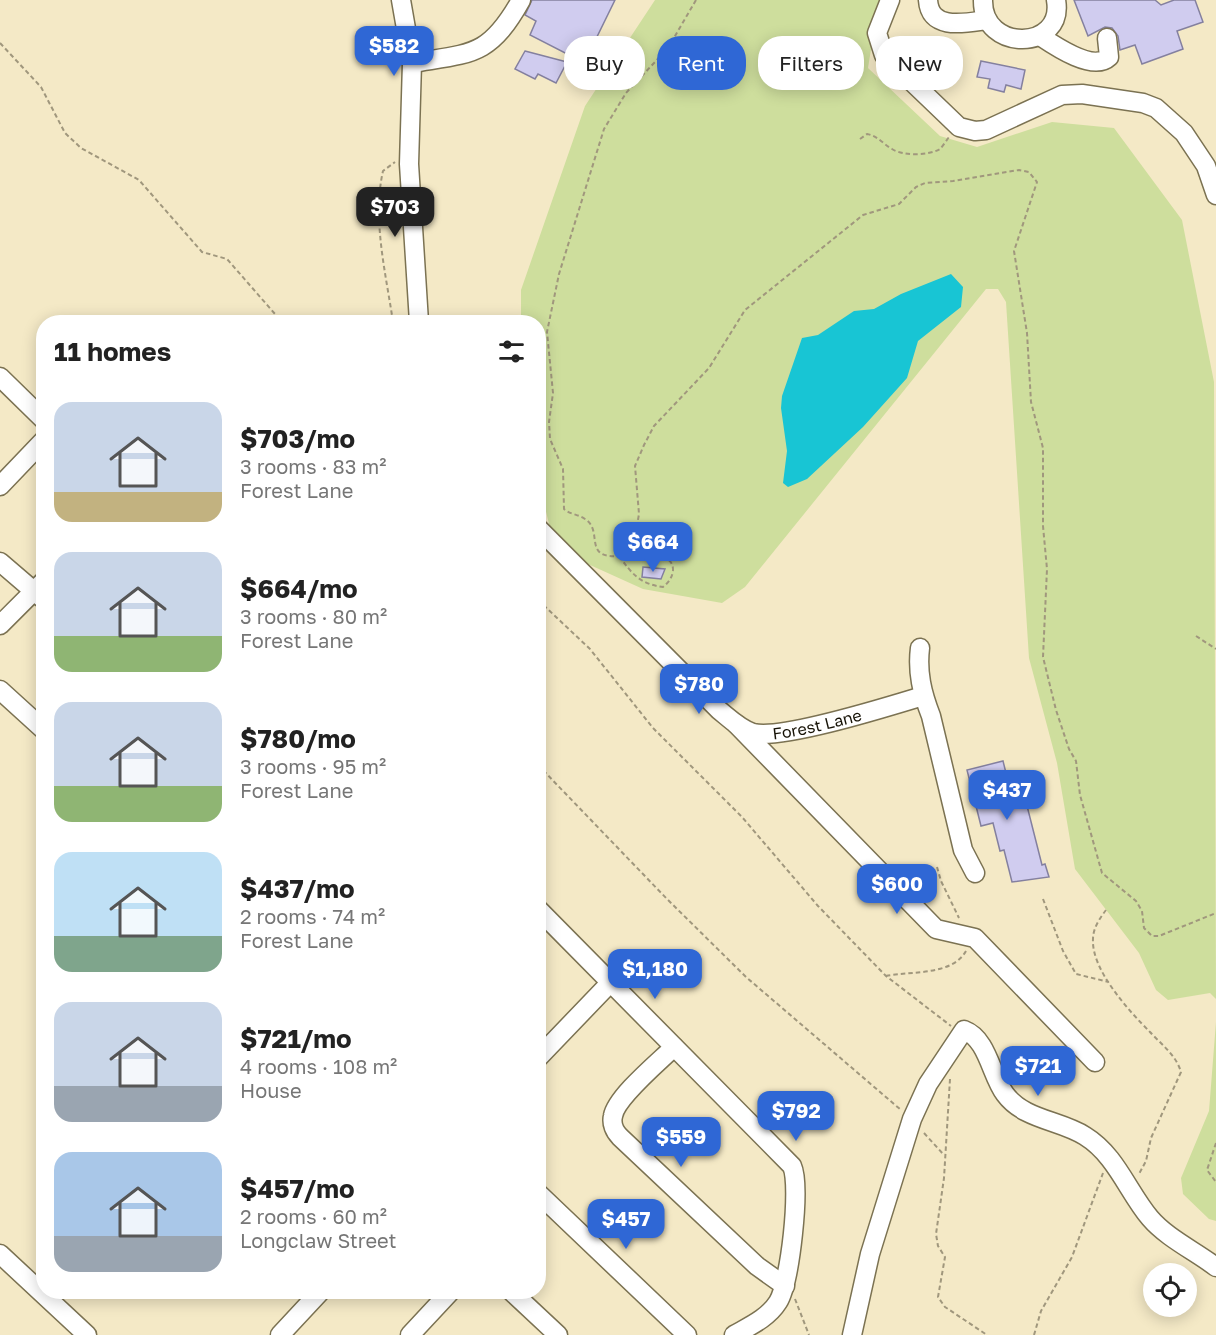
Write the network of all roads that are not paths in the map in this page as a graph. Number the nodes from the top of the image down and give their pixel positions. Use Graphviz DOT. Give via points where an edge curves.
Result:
graph roads {
  1 [pos="401,0"];
  2 [pos="521,0"];
  3 [pos="890,0"];
  4 [pos="928,0"];
  5 [pos="983,0"];
  6 [pos="1056,0"];
  7 [pos="986,20"];
  8 [pos="1040,36"];
  9 [pos="1107,38"];
  10 [pos="412,63"];
  11 [pos="1216,195"];
  12 [pos="419,315"];
  13 [pos="0,377"];
  14 [pos="36,412"];
  15 [pos="36,448"];
  16 [pos="0,486"];
  17 [pos="546,536"];
  18 [pos="0,562"];
  19 [pos="36,587"];
  20 [pos="36,594"];
  21 [pos="0,625"];
  22 [pos="920,648"];
  23 [pos="0,690"];
  24 [pos="924,696"];
  25 [pos="36,723"];
  26 [pos="736,723"];
  27 [pos="975,873"];
  28 [pos="546,922"];
  29 [pos="610,983"];
  30 [pos="674,1047"];
  31 [pos="546,1050"];
  32 [pos="1095,1062"];
  33 [pos="546,1201"];
  34 [pos="0,1254"];
  35 [pos="1216,1267"];
  36 [pos="785,1286"];
  37 [pos="36,1288"];
  38 [pos="48,1299"];
  39 [pos="313,1299"];
  40 [pos="443,1299"];
  41 [pos="518,1299"];
  42 [pos="547,1332"];
  43 [pos="87,1335"];
  44 [pos="280,1335"];
  45 [pos="410,1335"];
  46 [pos="687,1335"];
  47 [pos="734,1335"];
  48 [pos="852,1335"];
  1 -- 10 [label="street"];
  2 -- 10 [label="street" via="497,36 480,50"];
  3 -- 11 [label="street" via="877,33 884,55 959,127 986,130 1071,94 1143,103 1156,108 1184,133 1206,166"];
  4 -- 7 [label="street" via="928,8 935,17 948,24"];
  5 -- 7 [label="street"];
  6 -- 8 [label="street" via="1055,19"];
  7 -- 8 [label="street" via="1012,39"];
  8 -- 9 [label="street" via="1079,58 1101,61 1109,57"];
  10 -- 12 [label="street" via="409,152"];
  13 -- 14 [label="street"];
  15 -- 16 [label="street"];
  17 -- 26 [label="street, Forest Lane"];
  18 -- 19 [label="street"];
  20 -- 21 [label="street"];
  22 -- 24 [label="street" via="919,673"];
  23 -- 25 [label="street"];
  24 -- 26 [label="street, Forest Lane" via="776,734 755,733"];
  24 -- 27 [label="street" via="963,850"];
  26 -- 32 [label="street" via="936,929 975,938"];
  28 -- 29 [label="street"];
  29 -- 30 [label="street"];
  29 -- 31 [label="street"];
  30 -- 36 [label="street" via="792,1166 796,1176"];
  30 -- 36 [label="street" via="619,1105 612,1118 614,1128 758,1266"];
  33 -- 46 [label="street"];
  34 -- 37 [label="street"];
  35 -- 48 [label="street" via="1160,1229 1132,1187 1086,1136 1020,1109 1005,1094 976,1040 967,1032 960,1033 928,1084 912,1119 870,1254"];
  36 -- 47 [label="street" via="767,1315"];
  38 -- 43 [label="street"];
  39 -- 44 [label="street"];
  40 -- 45 [label="street"];
  41 -- 42 [label="street"];
}
